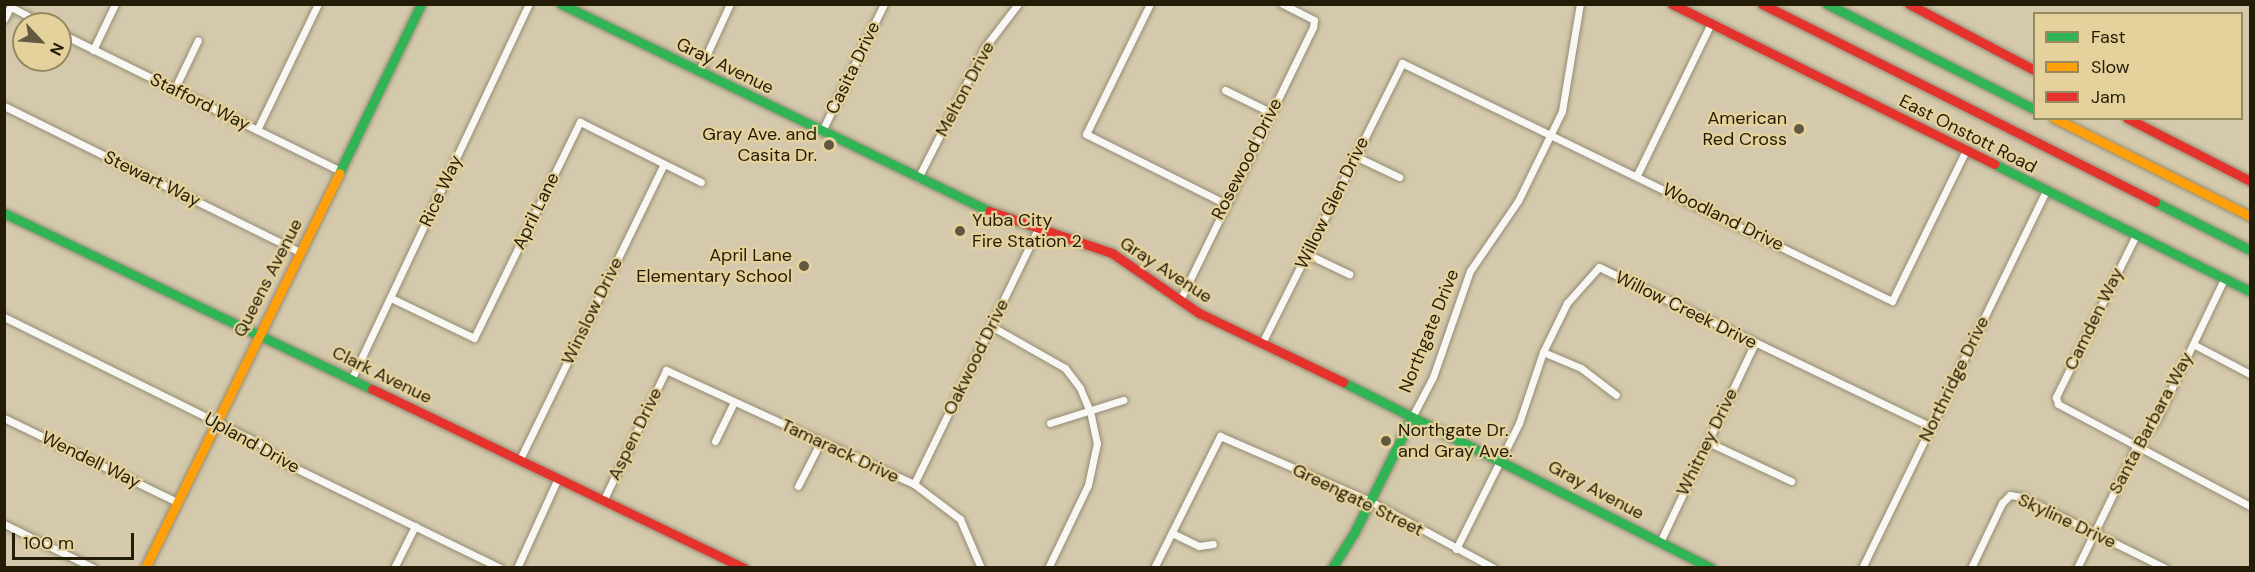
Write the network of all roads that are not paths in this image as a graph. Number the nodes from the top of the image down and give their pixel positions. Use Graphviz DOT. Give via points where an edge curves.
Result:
graph roads {
  1 [pos="115,4"];
  2 [pos="318,4"];
  3 [pos="422,4"];
  4 [pos="529,4"];
  5 [pos="561,4"];
  6 [pos="730,4"];
  7 [pos="884,4"];
  8 [pos="1018,4"];
  9 [pos="1150,4"];
  10 [pos="1282,4"];
  11 [pos="1580,4"];
  12 [pos="1672,4"];
  13 [pos="1762,4"];
  14 [pos="1827,4"];
  15 [pos="1909,4"];
  16 [pos="11,6"];
  17 [pos="5,16"];
  18 [pos="1711,23"];
  19 [pos="72,39"];
  20 [pos="198,40"];
  21 [pos="93,50"];
  22 [pos="1402,63"];
  23 [pos="2033,69"];
  24 [pos="699,71"];
  25 [pos="174,90"];
  26 [pos="1225,90"];
  27 [pos="4,106"];
  28 [pos="2033,108"];
  29 [pos="1270,112"];
  30 [pos="2058,120"];
  31 [pos="2131,120"];
  32 [pos="257,130"];
  33 [pos="822,131"];
  34 [pos="1552,134"];
  35 [pos="1965,152"];
  36 [pos="1355,156"];
  37 [pos="664,164"];
  38 [pos="340,171"];
  39 [pos="1637,174"];
  40 [pos="1399,177"];
  41 [pos="918,178"];
  42 [pos="2250,181"];
  43 [pos="701,182"];
  44 [pos="2046,191"];
  45 [pos="1224,202"];
  46 [pos="4,213"];
  47 [pos="2250,216"];
  48 [pos="1037,231"];
  49 [pos="2136,235"];
  50 [pos="2250,250"];
  51 [pos="300,252"];
  52 [pos="1307,254"];
  53 [pos="1349,274"];
  54 [pos="2224,279"];
  55 [pos="2250,291"];
  56 [pos="391,298"];
  57 [pos="1180,300"];
  58 [pos="4,317"];
  59 [pos="991,326"];
  60 [pos="258,336"];
  61 [pos="1262,343"];
  62 [pos="1755,343"];
  63 [pos="2193,344"];
  64 [pos="1543,352"];
  65 [pos="666,370"];
  66 [pos="2250,374"];
  67 [pos="352,378"];
  68 [pos="1616,395"];
  69 [pos="1123,399"];
  70 [pos="734,402"];
  71 [pos="1090,411"];
  72 [pos="1412,417"];
  73 [pos="4,418"];
  74 [pos="216,422"];
  75 [pos="1050,423"];
  76 [pos="1931,427"];
  77 [pos="715,441"];
  78 [pos="820,442"];
  79 [pos="1708,442"];
  80 [pos="2137,445"];
  81 [pos="520,459"];
  82 [pos="1501,459"];
  83 [pos="558,478"];
  84 [pos="1791,481"];
  85 [pos="914,484"];
  86 [pos="798,486"];
  87 [pos="603,499"];
  88 [pos="1370,501"];
  89 [pos="177,502"];
  90 [pos="2250,506"];
  91 [pos="4,524"];
  92 [pos="415,526"];
  93 [pos="2094,532"];
  94 [pos="1172,533"];
  95 [pos="1660,542"];
  96 [pos="1213,544"];
  97 [pos="1456,549"];
  98 [pos="94,567"];
  99 [pos="145,567"];
  100 [pos="394,567"];
  101 [pos="500,567"];
  102 [pos="517,567"];
  103 [pos="744,567"];
  104 [pos="981,567"];
  105 [pos="1048,567"];
  106 [pos="1154,567"];
  107 [pos="1332,567"];
  108 [pos="1494,567"];
  109 [pos="1712,567"];
  110 [pos="1862,567"];
  111 [pos="1971,567"];
  112 [pos="2077,567"];
  113 [pos="2165,567"];
  1 -- 21 [label="street"];
  2 -- 32 [label="street"];
  3 -- 38 [label="main road, Queens Avenue"];
  4 -- 56 [label="street, Rice Way"];
  5 -- 24 [label="main road, Gray Avenue"];
  6 -- 24 [label="street"];
  7 -- 33 [label="street, Casita Drive"];
  8 -- 41 [label="street, Melton Drive" via="990,40"];
  9 -- 45 [label="street" via="1086,134"];
  10 -- 29 [label="street, Rosewood Drive" via="1314,20"];
  11 -- 34 [label="street, Northgate Drive" via="1569,89"];
  12 -- 18 [label="main road, East Onstott Road"];
  13 -- 50 [label="main road"];
  14 -- 28 [label="main road"];
  15 -- 23 [label="main road"];
  16 -- 17 [label="street"];
  18 -- 35 [label="main road, East Onstott Road"];
  18 -- 39 [label="street"];
  19 -- 21 [label="street, Stafford Way"];
  20 -- 25 [label="street"];
  21 -- 25 [label="street, Stafford Way"];
  22 -- 34 [label="street, Woodland Drive"];
  22 -- 36 [label="street, Willow Glen Drive"];
  24 -- 33 [label="main road, Gray Avenue"];
  25 -- 32 [label="street, Stafford Way"];
  26 -- 29 [label="street"];
  27 -- 51 [label="street, Stewart Way"];
  29 -- 45 [label="street, Rosewood Drive"];
  30 -- 47 [label="main road"];
  31 -- 42 [label="main road"];
  32 -- 38 [label="street, Stafford Way"];
  33 -- 41 [label="main road, Gray Avenue"];
  34 -- 39 [label="street, Woodland Drive"];
  34 -- 72 [label="street, Northgate Drive" via="1518,201 1470,271 1433,376"];
  35 -- 39 [label="street, Woodland Drive" via="1892,302"];
  35 -- 44 [label="main road, East Onstott Road"];
  36 -- 40 [label="street"];
  36 -- 52 [label="street, Willow Glen Drive"];
  37 -- 43 [label="street, April Lane"];
  37 -- 56 [label="street, April Lane" via="580,122 474,338"];
  37 -- 81 [label="street, Winslow Drive"];
  38 -- 51 [label="main road, Queens Avenue"];
  41 -- 48 [label="main road, Gray Avenue"];
  44 -- 49 [label="main road, East Onstott Road"];
  44 -- 76 [label="street, Northridge Drive"];
  45 -- 57 [label="street, Rosewood Drive"];
  46 -- 60 [label="main road, Clark Avenue"];
  48 -- 57 [label="main road, Gray Avenue" via="1112,253"];
  48 -- 59 [label="street, Oakwood Drive"];
  49 -- 54 [label="main road, East Onstott Road"];
  49 -- 80 [label="street, Camden Way" via="2056,397 2058,404"];
  51 -- 60 [label="main road, Queens Avenue"];
  52 -- 53 [label="street"];
  52 -- 61 [label="street, Willow Glen Drive"];
  54 -- 55 [label="main road, East Onstott Road"];
  54 -- 63 [label="street, Santa Barbara Way"];
  56 -- 67 [label="street, Rice Way"];
  57 -- 61 [label="main road, Gray Avenue"];
  58 -- 74 [label="street, Upland Drive"];
  59 -- 71 [label="street" via="1065,368"];
  59 -- 85 [label="street, Oakwood Drive"];
  60 -- 67 [label="main road, Clark Avenue"];
  60 -- 74 [label="main road, Queens Avenue"];
  61 -- 72 [label="main road, Gray Avenue"];
  62 -- 64 [label="street, Willow Creek Drive" via="1599,267 1567,303"];
  62 -- 76 [label="street, Willow Creek Drive"];
  62 -- 79 [label="street, Whitney Drive"];
  63 -- 66 [label="street"];
  63 -- 80 [label="street, Santa Barbara Way" via="2156,421"];
  64 -- 68 [label="street" via="1581,368"];
  64 -- 82 [label="street, Willow Creek Drive" via="1519,423"];
  65 -- 70 [label="street, Tamarack Drive"];
  65 -- 87 [label="street, Aspen Drive"];
  67 -- 81 [label="main road, Clark Avenue"];
  69 -- 71 [label="street"];
  70 -- 77 [label="street"];
  70 -- 78 [label="street, Tamarack Drive"];
  71 -- 75 [label="street"];
  71 -- 105 [label="street" via="1097,442 1088,485"];
  72 -- 82 [label="main road, Gray Avenue"];
  72 -- 88 [label="main road, Northgate Drive"];
  73 -- 89 [label="street, Wendell Way"];
  74 -- 89 [label="main road, Queens Avenue"];
  74 -- 92 [label="street, Upland Drive" via="259,443 283,462"];
  76 -- 110 [label="street, Northridge Drive"];
  78 -- 85 [label="street, Tamarack Drive"];
  78 -- 86 [label="street"];
  79 -- 84 [label="street"];
  79 -- 95 [label="street, Whitney Drive"];
  80 -- 90 [label="street"];
  80 -- 93 [label="street, Santa Barbara Way"];
  81 -- 83 [label="main road, Clark Avenue"];
  82 -- 95 [label="main road, Gray Avenue"];
  82 -- 97 [label="street, Willow Creek Drive"];
  83 -- 87 [label="main road, Clark Avenue"];
  83 -- 102 [label="street"];
  85 -- 104 [label="street, Tamarack Drive" via="960,519"];
  87 -- 103 [label="main road, Clark Avenue"];
  88 -- 94 [label="street, Greengate Street" via="1220,436"];
  88 -- 97 [label="street, Greengate Street"];
  88 -- 107 [label="main road, Northgate Drive"];
  89 -- 99 [label="main road, Queens Avenue"];
  91 -- 98 [label="street"];
  92 -- 100 [label="street"];
  92 -- 101 [label="street, Upland Drive"];
  93 -- 111 [label="street, Skyline Drive" via="2022,497 2010,495 2002,503"];
  93 -- 112 [label="street, Santa Barbara Way"];
  93 -- 113 [label="street, Skyline Drive"];
  94 -- 96 [label="street" via="1199,546"];
  94 -- 106 [label="street"];
  95 -- 109 [label="main road, Gray Avenue"];
  97 -- 108 [label="street, Greengate Street"];
}
